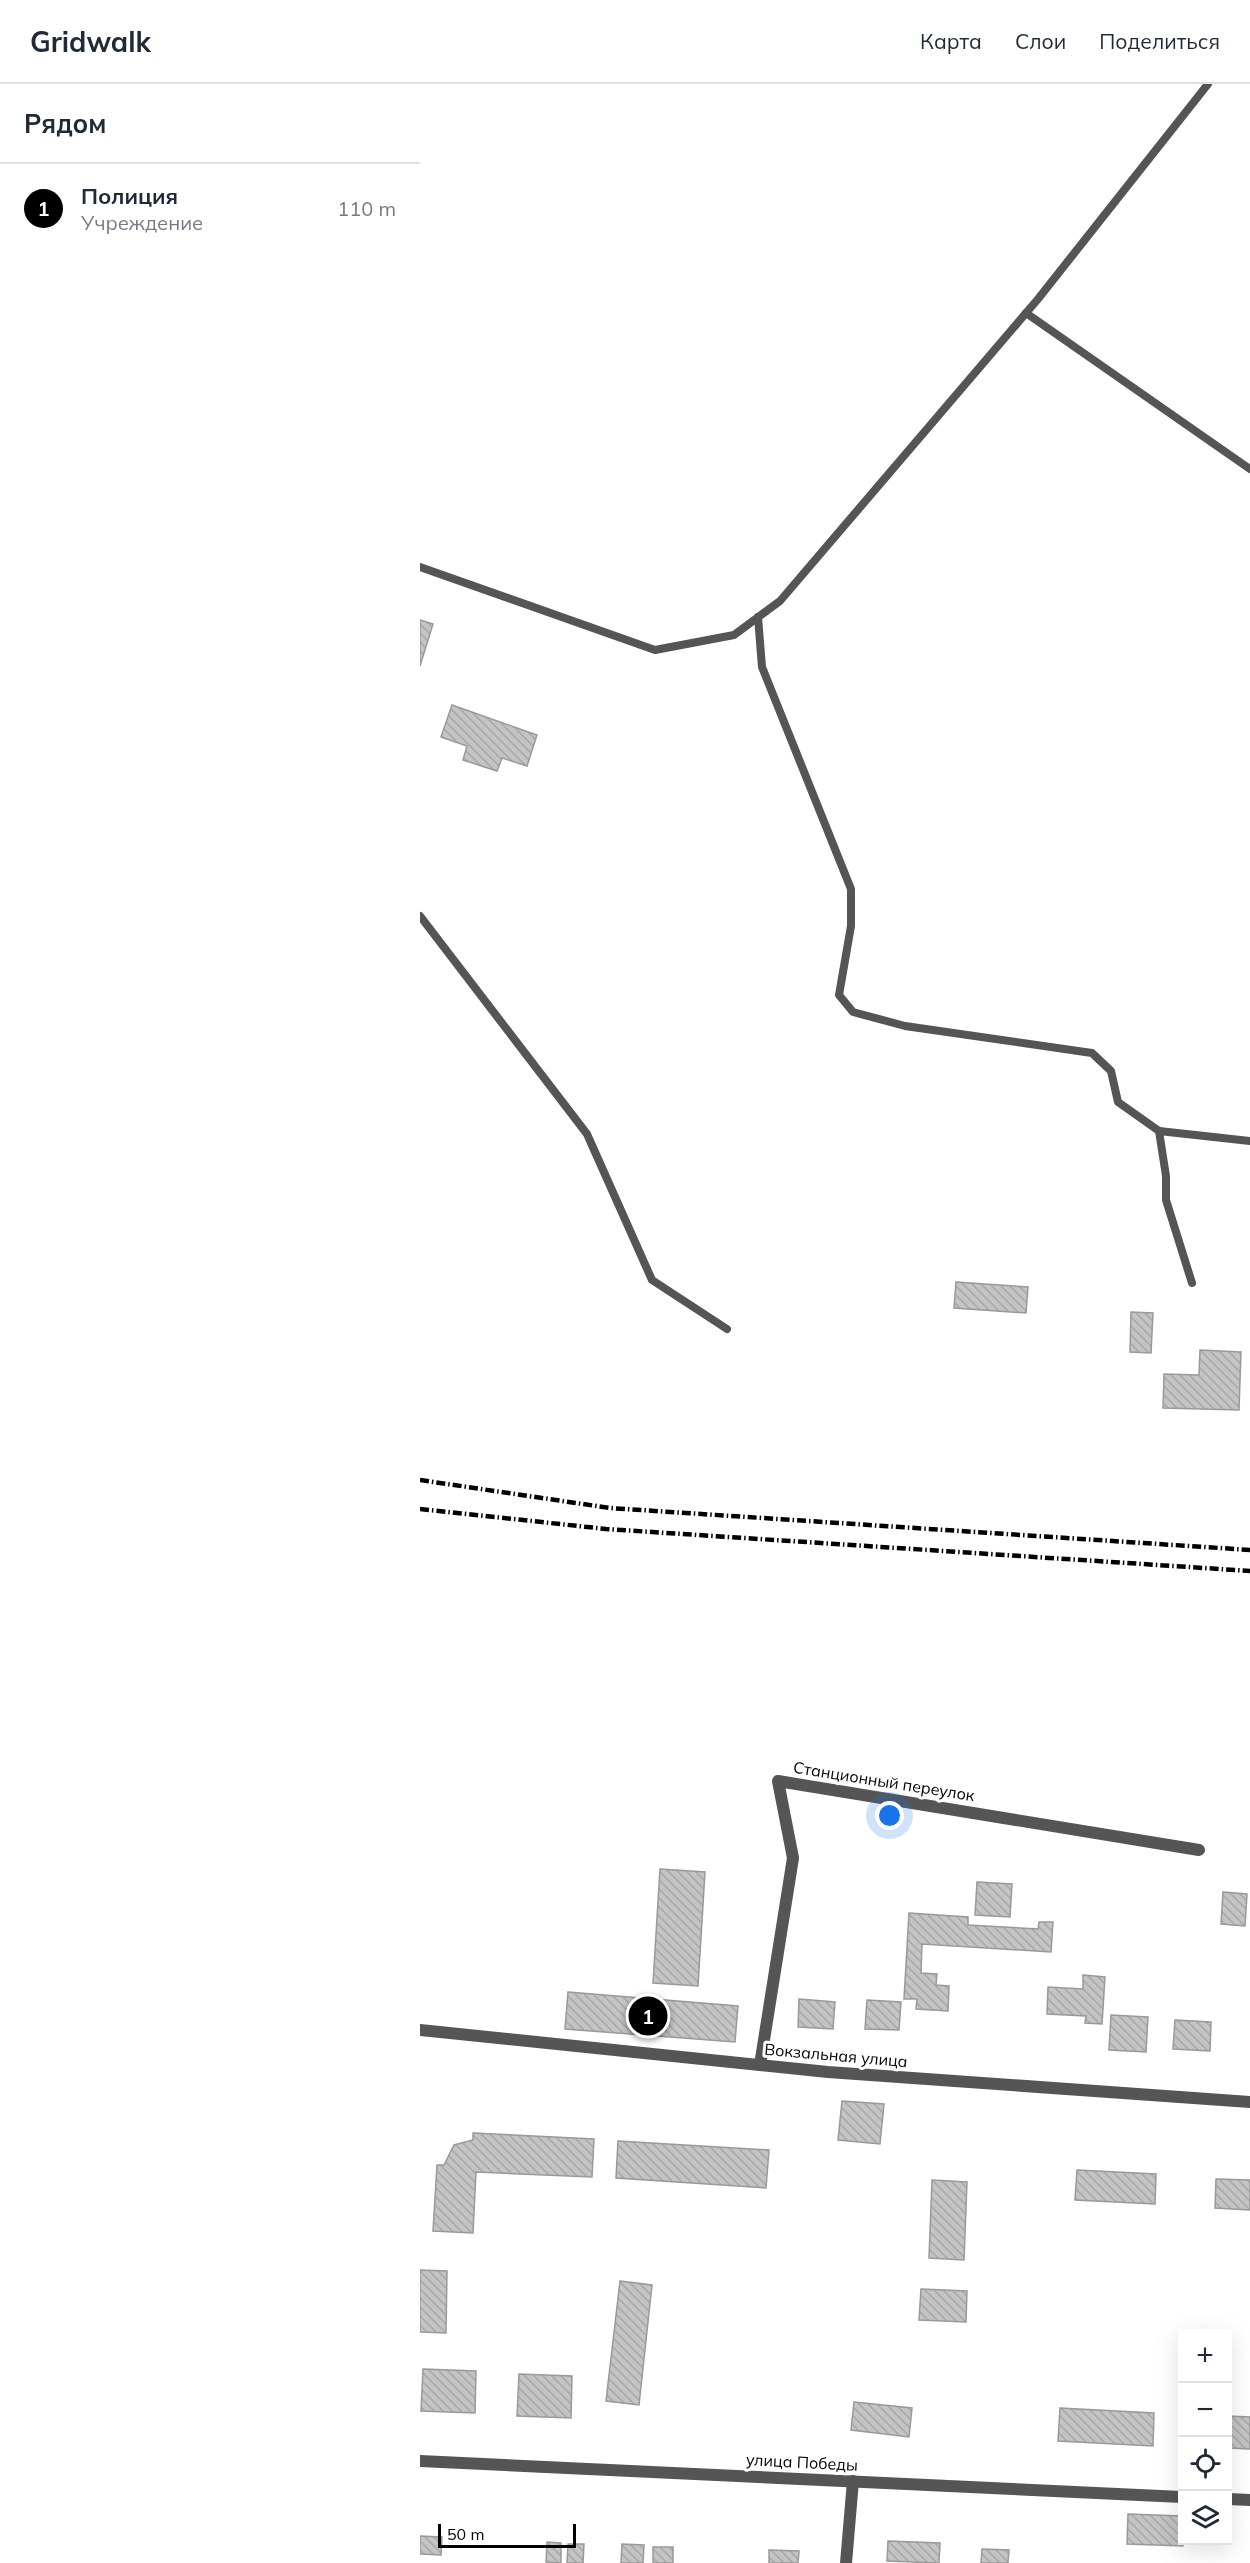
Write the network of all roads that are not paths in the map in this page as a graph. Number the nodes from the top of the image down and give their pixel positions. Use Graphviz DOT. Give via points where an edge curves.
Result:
graph roads {
  1 [pos="1208,84"];
  2 [pos="1026,313"];
  3 [pos="1250,469"];
  4 [pos="420,567"];
  5 [pos="758,617"];
  6 [pos="420,916"];
  7 [pos="1159,1131"];
  8 [pos="1250,1141"];
  9 [pos="1192,1283"];
  10 [pos="727,1329"];
  11 [pos="1199,1850"];
  12 [pos="420,2030"];
  13 [pos="760,2065"];
  14 [pos="1250,2102"];
  15 [pos="420,2461"];
  16 [pos="853,2481"];
  17 [pos="1178,2497"];
  18 [pos="1232,2499"];
  19 [pos="1250,2500"];
  20 [pos="846,2563"];
  1 -- 2 [label="lane"];
  2 -- 3 [label="lane"];
  2 -- 5 [label="lane" via="780,601"];
  4 -- 5 [label="lane" via="655,650 734,635"];
  5 -- 7 [label="lane" via="762,667 851,889 851,926 839,995 853,1012 905,1026 1092,1053 1111,1071 1118,1102"];
  6 -- 10 [label="lane" via="587,1134 652,1280"];
  7 -- 8 [label="lane"];
  7 -- 9 [label="lane" via="1166,1200"];
  11 -- 13 [label="street, Станционный переулок" via="778,1781 793,1858"];
  12 -- 13 [label="street, Вокзальная улица"];
  13 -- 14 [label="street, Вокзальная улица"];
  15 -- 16 [label="street, улица Победы"];
  16 -- 17 [label="street, улица Победы"];
  16 -- 20 [label="street"];
  18 -- 19 [label="street"];
}
